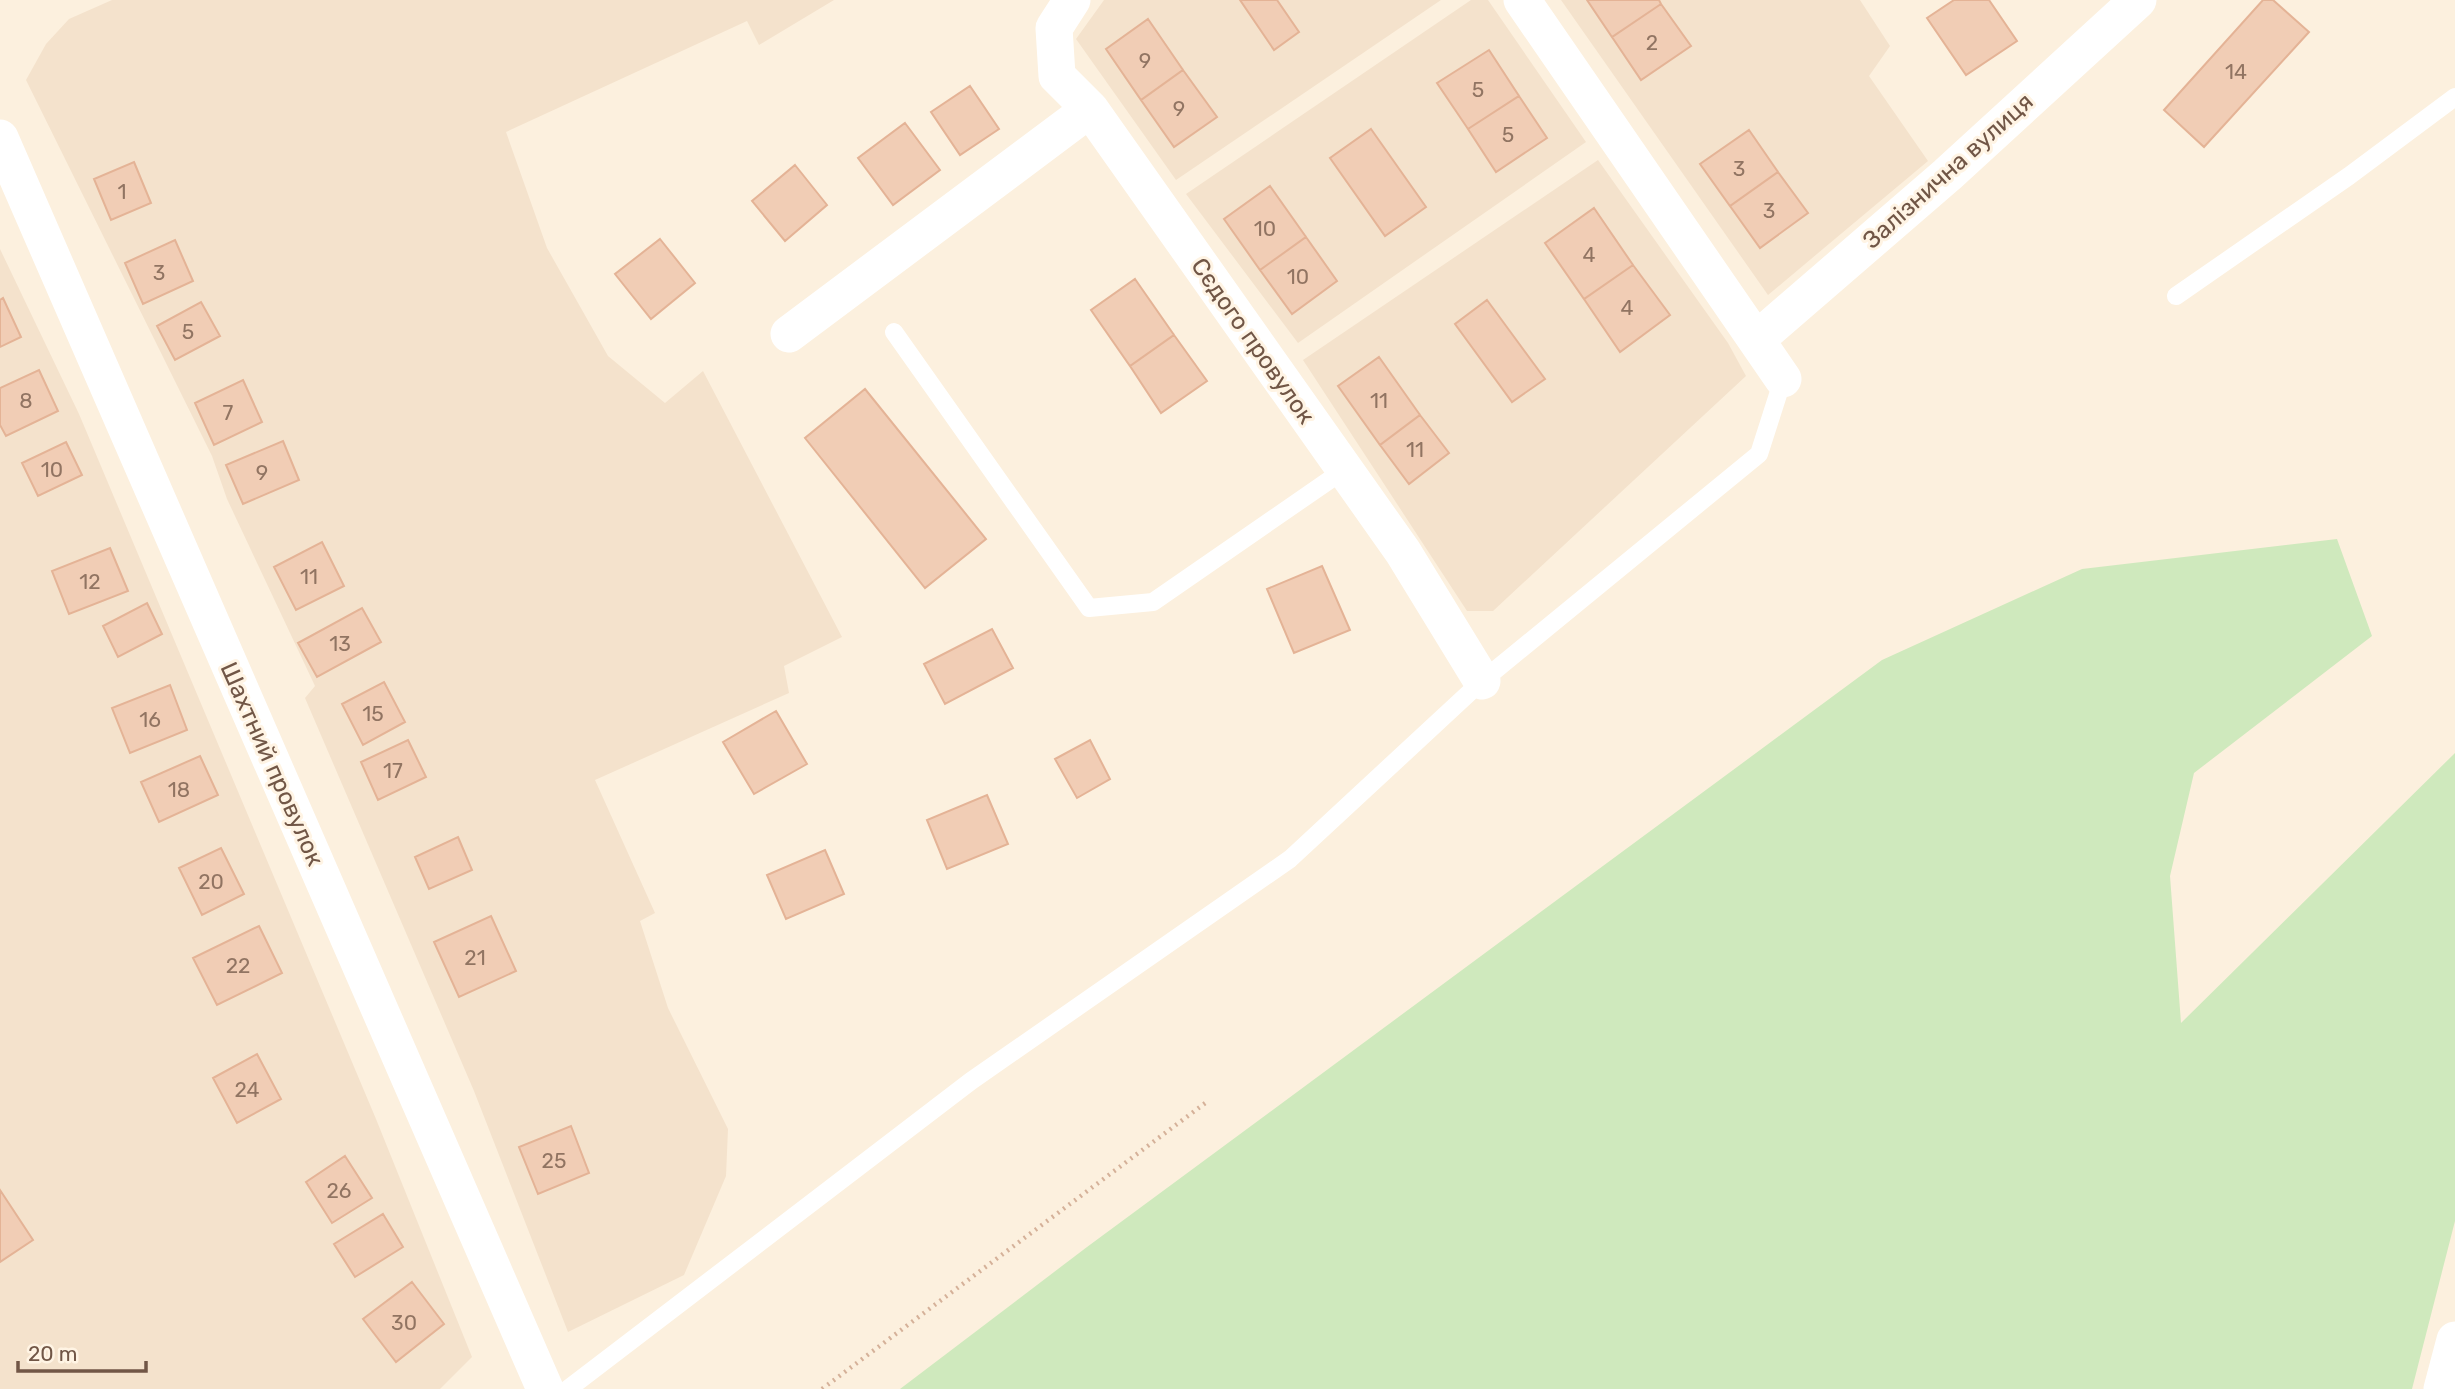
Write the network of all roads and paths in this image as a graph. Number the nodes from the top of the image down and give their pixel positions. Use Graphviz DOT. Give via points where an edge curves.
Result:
graph roads {
  1 [pos="1072,0"];
  2 [pos="1522,0"];
  3 [pos="2138,0"];
  4 [pos="2455,97"];
  5 [pos="1090,109"];
  6 [pos="0,138"];
  7 [pos="2176,296"];
  8 [pos="894,332"];
  9 [pos="789,334"];
  10 [pos="1756,340"];
  11 [pos="1783,379"];
  12 [pos="1344,470"];
  13 [pos="1482,681"];
  14 [pos="1208,1101"];
  15 [pos="2455,1340"];
  16 [pos="545,1389"];
  17 [pos="568,1389"];
  18 [pos="822,1389"];
  19 [pos="2442,1389"];
  1 -- 5 [label="street, Сєдого провулок" via="1054,28 1057,76"];
  2 -- 10 [label="street"];
  3 -- 10 [label="street, Залізнична вулиця" via="1947,175"];
  4 -- 7 [label="lane"];
  5 -- 9 [label="street"];
  5 -- 12 [label="street, Сєдого провулок"];
  6 -- 16 [label="street, Шахтний провулок"];
  8 -- 12 [label="lane" via="1089,608 1153,602"];
  10 -- 11 [label="street"];
  11 -- 13 [label="lane" via="1759,454"];
  12 -- 13 [label="street, Сєдого провулок" via="1402,552"];
  13 -- 17 [label="lane" via="1290,859 971,1081"];
  14 -- 18 [label="path"];
  15 -- 19 [label="street"];
}
